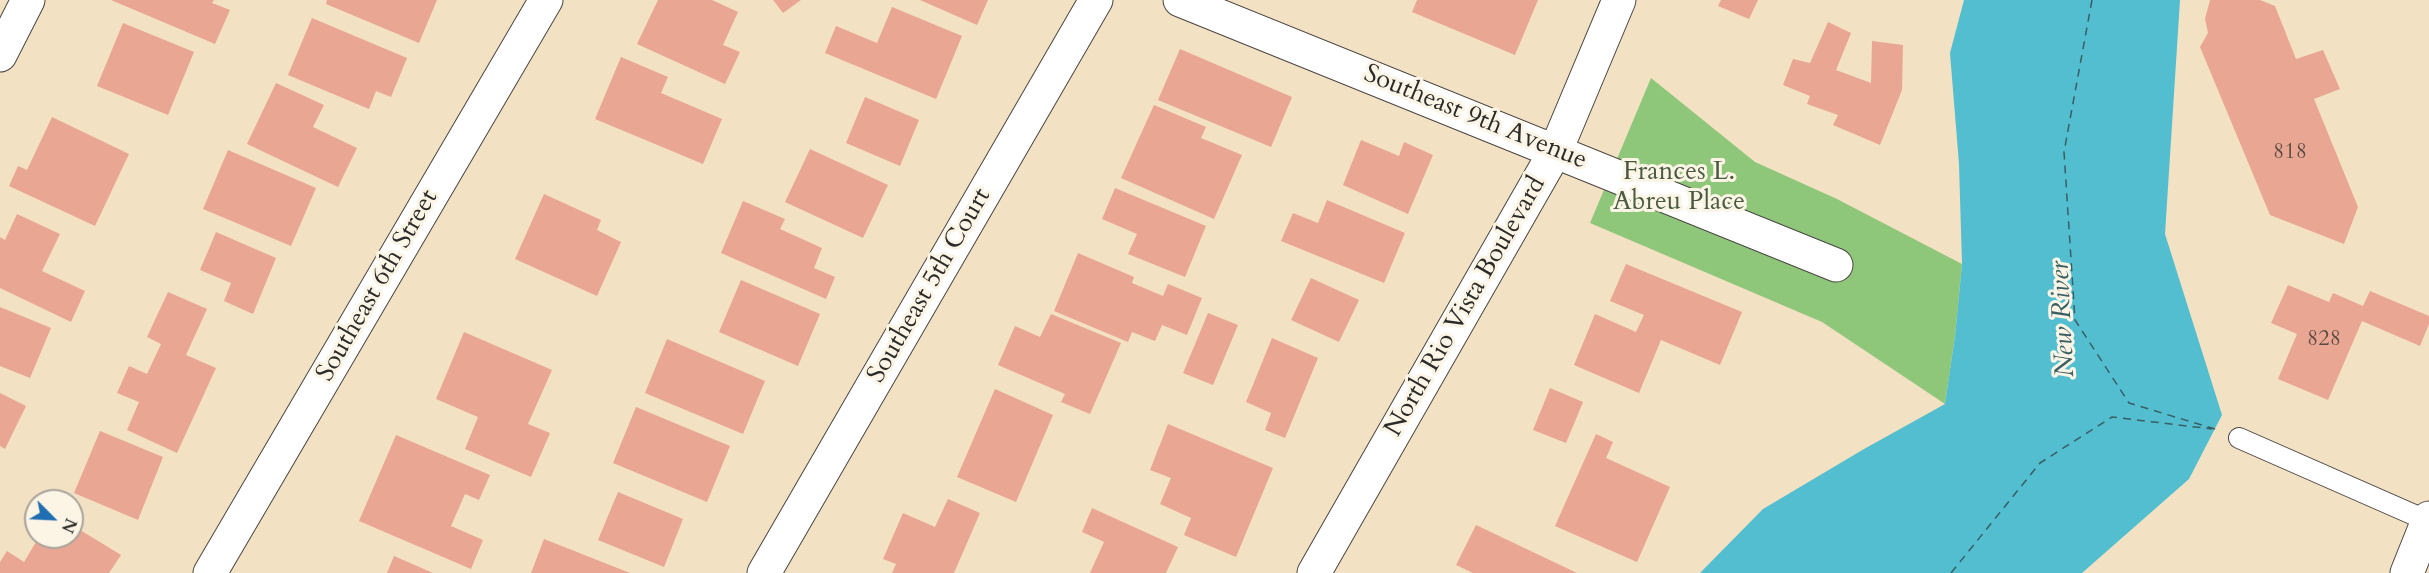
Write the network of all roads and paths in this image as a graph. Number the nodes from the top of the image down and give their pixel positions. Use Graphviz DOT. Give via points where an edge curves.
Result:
graph roads {
  1 [pos="28,0"];
  2 [pos="546,0"];
  3 [pos="1096,0"];
  4 [pos="1180,0"];
  5 [pos="1619,0"];
  6 [pos="0,55"];
  7 [pos="1556,150"];
  8 [pos="1836,265"];
  9 [pos="2239,438"];
  10 [pos="2429,520"];
  11 [pos="210,573"];
  12 [pos="764,573"];
  13 [pos="1314,573"];
  14 [pos="2407,573"];
  1 -- 6 [label="street"];
  2 -- 11 [label="street, Southeast 6th Street"];
  3 -- 12 [label="street, Southeast 5th Court"];
  4 -- 7 [label="street, Southeast 9th Avenue"];
  5 -- 7 [label="street, North Rio Vista Boulevard"];
  7 -- 8 [label="street, Southeast 9th Avenue"];
  7 -- 13 [label="street, North Rio Vista Boulevard"];
  9 -- 10 [label="lane"];
  10 -- 14 [label="street"];
}
